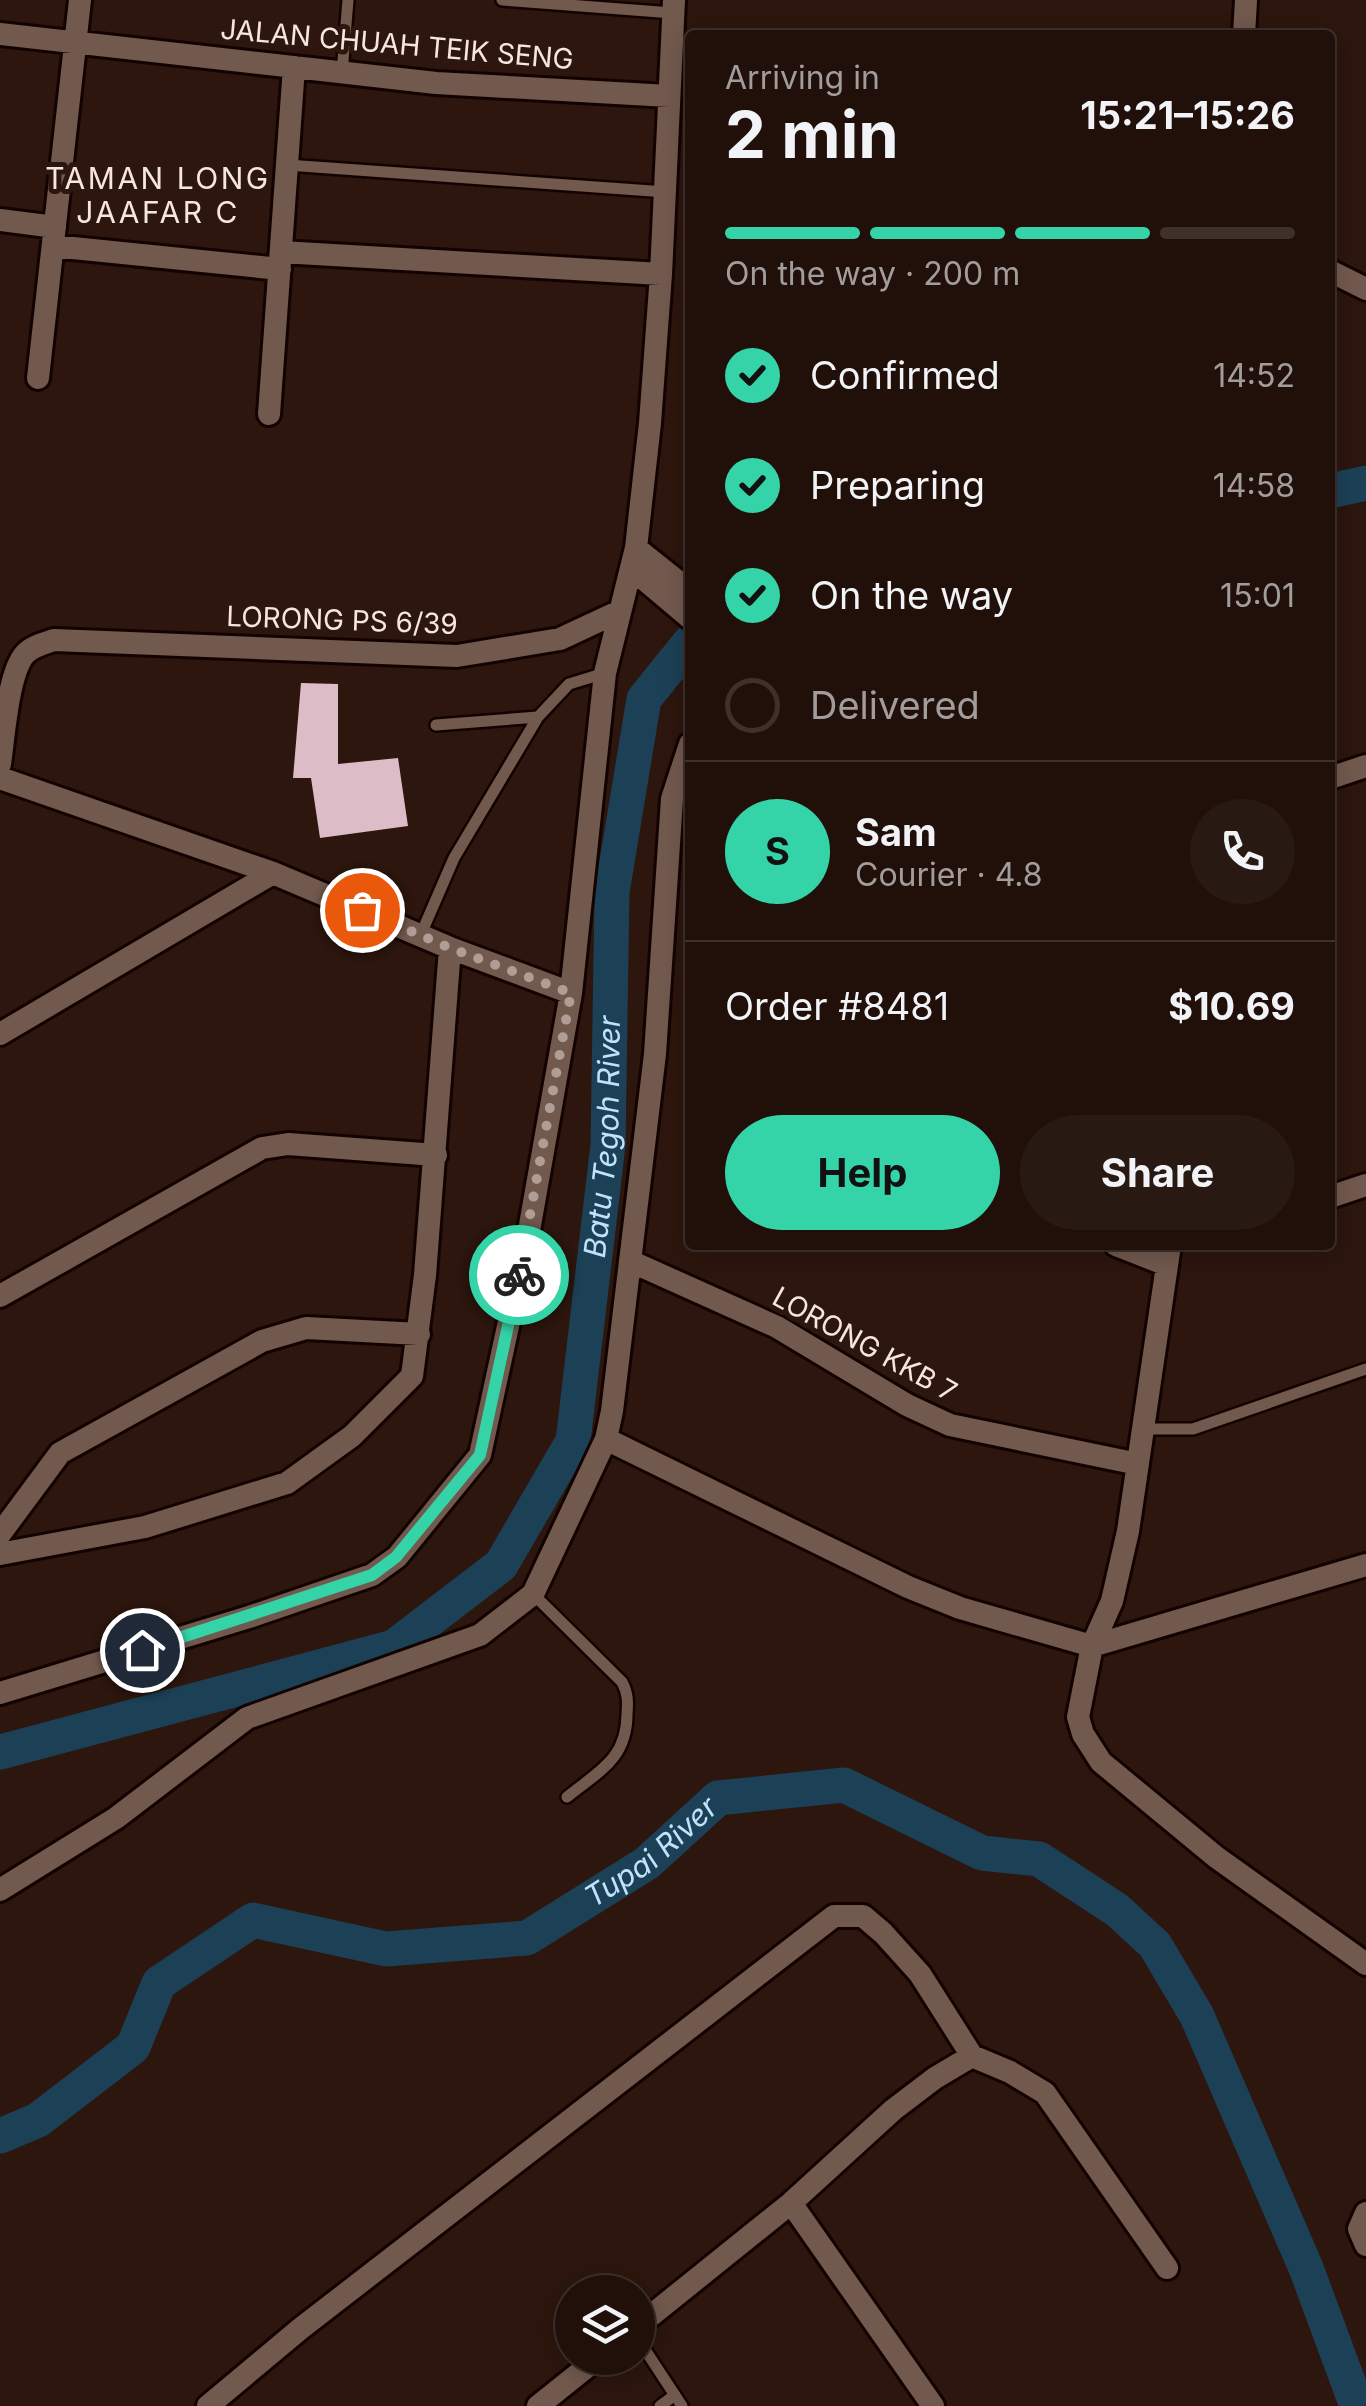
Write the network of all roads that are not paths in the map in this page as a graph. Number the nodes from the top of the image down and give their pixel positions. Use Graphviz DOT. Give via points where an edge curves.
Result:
graph roads {
  1 [pos="80,0"];
  2 [pos="348,0"];
  3 [pos="502,0"];
  4 [pos="1246,0"];
  5 [pos="673,7"];
  6 [pos="1244,30"];
  7 [pos="0,34"];
  8 [pos="75,42"];
  9 [pos="294,67"];
  10 [pos="342,73"];
  11 [pos="669,96"];
  12 [pos="287,165"];
  13 [pos="685,186"];
  14 [pos="666,188"];
  15 [pos="0,220"];
  16 [pos="54,236"];
  17 [pos="280,261"];
  18 [pos="660,274"];
  19 [pos="1335,274"];
  20 [pos="1366,289"];
  21 [pos="38,378"];
  22 [pos="269,414"];
  23 [pos="634,559"];
  24 [pos="679,592"];
  25 [pos="620,611"];
  26 [pos="605,673"];
  27 [pos="538,717"];
  28 [pos="436,724"];
  29 [pos="685,759"];
  30 [pos="0,764"];
  31 [pos="1366,766"];
  32 [pos="1335,776"];
  33 [pos="0,778"];
  34 [pos="679,848"];
  35 [pos="273,873"];
  36 [pos="421,934"];
  37 [pos="450,948"];
  38 [pos="571,993"];
  39 [pos="0,1034"];
  40 [pos="436,1156"];
  41 [pos="1366,1185"];
  42 [pos="1335,1195"];
  43 [pos="1172,1251"];
  44 [pos="630,1261"];
  45 [pos="0,1296"];
  46 [pos="420,1334"];
  47 [pos="1366,1369"];
  48 [pos="1143,1429"];
  49 [pos="606,1440"];
  50 [pos="1138,1464"];
  51 [pos="0,1534"];
  52 [pos="0,1554"];
  53 [pos="1366,1565"];
  54 [pos="532,1594"];
  55 [pos="1092,1646"];
  56 [pos="0,1693"];
  57 [pos="567,1797"];
  58 [pos="0,1890"];
  59 [pos="1366,1964"];
  60 [pos="972,2056"];
  61 [pos="791,2203"];
  62 [pos="1366,2212"];
  63 [pos="1366,2245"];
  64 [pos="1168,2268"];
  65 [pos="655,2312"];
  66 [pos="655,2365"];
  67 [pos="577,2375"];
  68 [pos="679,2400"];
  69 [pos="223,2401"];
  70 [pos="538,2406"];
  71 [pos="660,2406"];
  72 [pos="933,2406"];
  1 -- 8 [label="street"];
  2 -- 10 [label="lane"];
  3 -- 5 [label="lane"];
  4 -- 6 [label="street"];
  5 -- 11 [label="street"];
  7 -- 8 [label="street, JALAN CHUAH TEIK SENG"];
  8 -- 9 [label="street, JALAN CHUAH TEIK SENG"];
  8 -- 16 [label="street"];
  9 -- 10 [label="street, JALAN CHUAH TEIK SENG"];
  9 -- 12 [label="street"];
  10 -- 11 [label="street, JALAN CHUAH TEIK SENG"];
  11 -- 14 [label="street"];
  12 -- 14 [label="lane"];
  12 -- 17 [label="street"];
  13 -- 14 [label="street"];
  14 -- 18 [label="street"];
  15 -- 16 [label="street"];
  16 -- 17 [label="street"];
  16 -- 21 [label="street"];
  17 -- 18 [label="street"];
  17 -- 22 [label="street"];
  18 -- 23 [label="street"];
  19 -- 20 [label="street"];
  23 -- 24 [label="street"];
  23 -- 25 [label="street"];
  25 -- 26 [label="street"];
  25 -- 30 [label="street, LORONG PS 6/39" via="560,639 457,656 54,640 22,656"];
  26 -- 27 [label="lane" via="569,684"];
  26 -- 38 [label="street"];
  27 -- 28 [label="lane"];
  27 -- 36 [label="lane" via="454,858"];
  29 -- 34 [label="street" via="672,799"];
  31 -- 32 [label="street"];
  33 -- 35 [label="street"];
  34 -- 44 [label="street"];
  35 -- 36 [label="street"];
  35 -- 39 [label="street"];
  36 -- 37 [label="street"];
  37 -- 38 [label="street"];
  37 -- 40 [label="street"];
  38 -- 56 [label="street" via="480,1455 396,1557 372,1575"];
  40 -- 45 [label="street" via="288,1144 262,1148"];
  40 -- 46 [label="street"];
  41 -- 42 [label="street"];
  43 -- 48 [label="street"];
  44 -- 49 [label="street"];
  44 -- 50 [label="street, LORONG KKB 7" via="777,1327 937,1420"];
  46 -- 51 [label="street" via="306,1328 262,1341 60,1453"];
  46 -- 52 [label="street" via="412,1376 352,1436 287,1483 145,1527"];
  47 -- 48 [label="lane" via="1193,1428"];
  48 -- 50 [label="street"];
  49 -- 54 [label="street"];
  49 -- 55 [label="street" via="908,1586"];
  50 -- 55 [label="street" via="1112,1601"];
  53 -- 55 [label="street"];
  54 -- 57 [label="lane" via="622,1682 628,1698 620,1750"];
  54 -- 58 [label="street" via="480,1635 247,1718 116,1818"];
  55 -- 59 [label="street" via="1078,1717 1101,1762 1216,1857"];
  60 -- 61 [label="street" via="893,2110"];
  60 -- 64 [label="street" via="1045,2093"];
  60 -- 69 [label="street" via="920,1974 882,1932 863,1916 834,1916 300,2329"];
  61 -- 65 [label="street"];
  61 -- 72 [label="street"];
  62 -- 63 [label="street" via="1360,2229"];
  66 -- 68 [label="lane"];
  67 -- 70 [label="street"];
  68 -- 71 [label="lane"];
}
